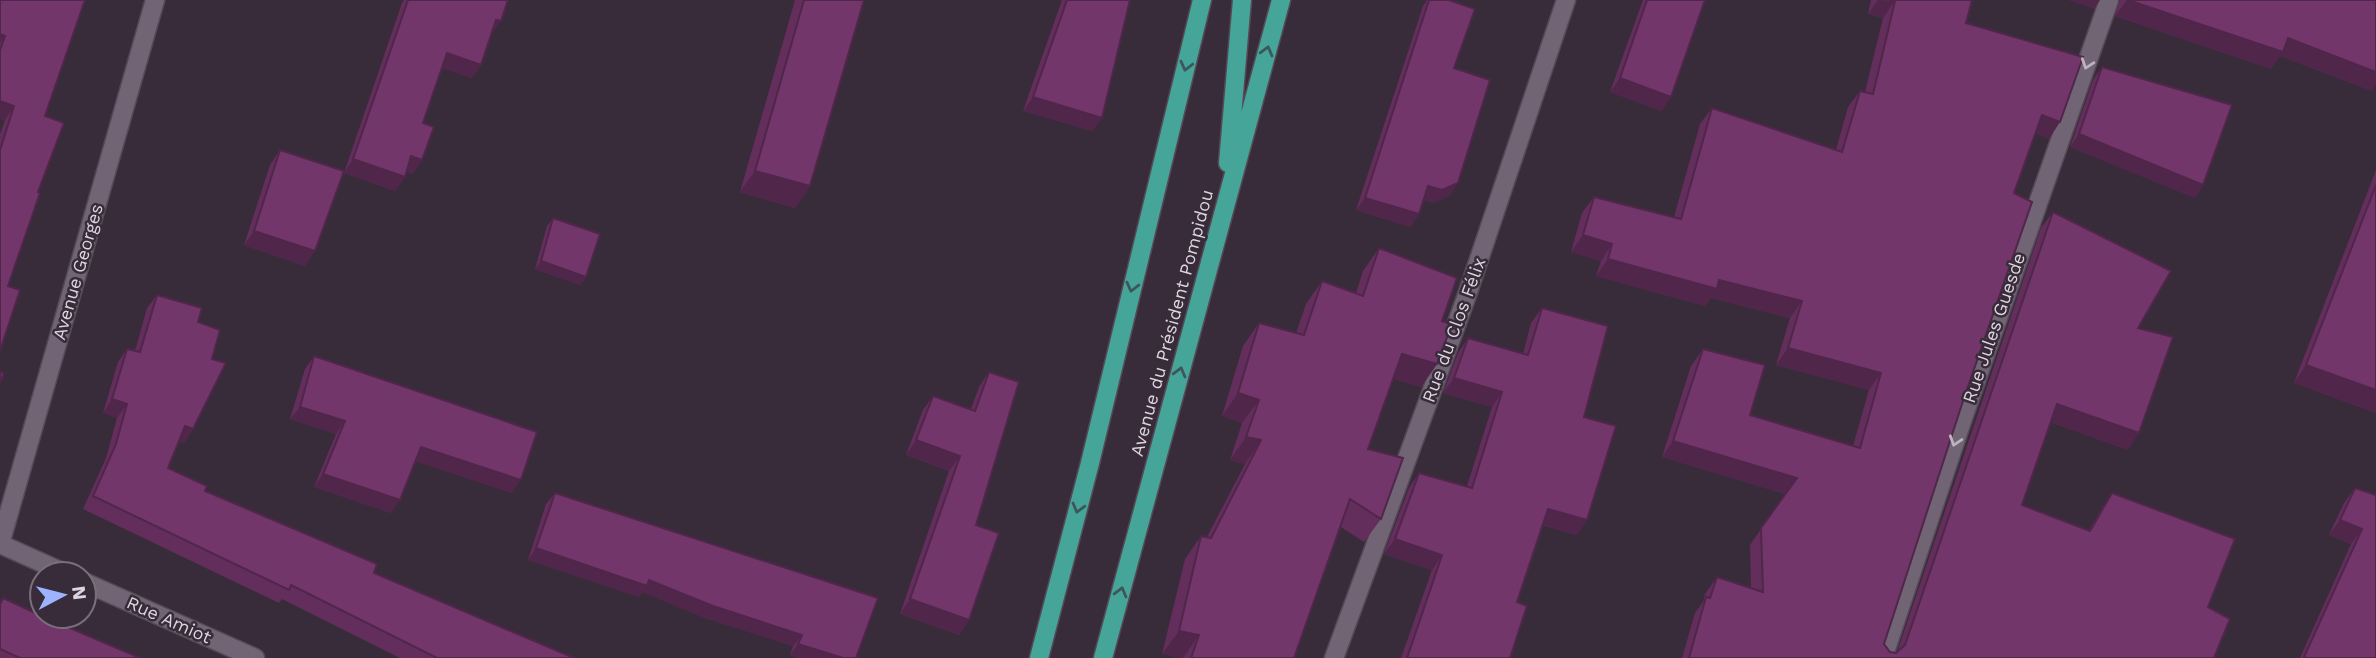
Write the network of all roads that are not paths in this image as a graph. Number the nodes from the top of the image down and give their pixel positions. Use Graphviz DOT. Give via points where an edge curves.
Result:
graph roads {
  1 [pos="155,0"];
  2 [pos="1202,0"];
  3 [pos="1242,0"];
  4 [pos="1282,0"];
  5 [pos="1566,0"];
  6 [pos="2109,0"];
  7 [pos="1224,212"];
  8 [pos="0,544"];
  9 [pos="36,560"];
  10 [pos="98,588"];
  11 [pos="255,658"];
  12 [pos="1040,658"];
  13 [pos="1103,658"];
  14 [pos="1334,658"];
  15 [pos="1882,658"];
  1 -- 8 [label="street, Avenue Georges"];
  2 -- 12 [label="main road, one-way"];
  3 -- 7 [label="main road"];
  7 -- 4 [label="main road, Avenue du Président Pompidou, one-way"];
  5 -- 14 [label="street, Rue du Clos Félix" via="1466,298"];
  6 -- 15 [label="street, Rue Jules Guesde, one-way"];
  13 -- 7 [label="main road, Avenue du Président Pompidou, one-way"];
  8 -- 9 [label="street"];
  10 -- 11 [label="street, Rue Amiot"];
}
